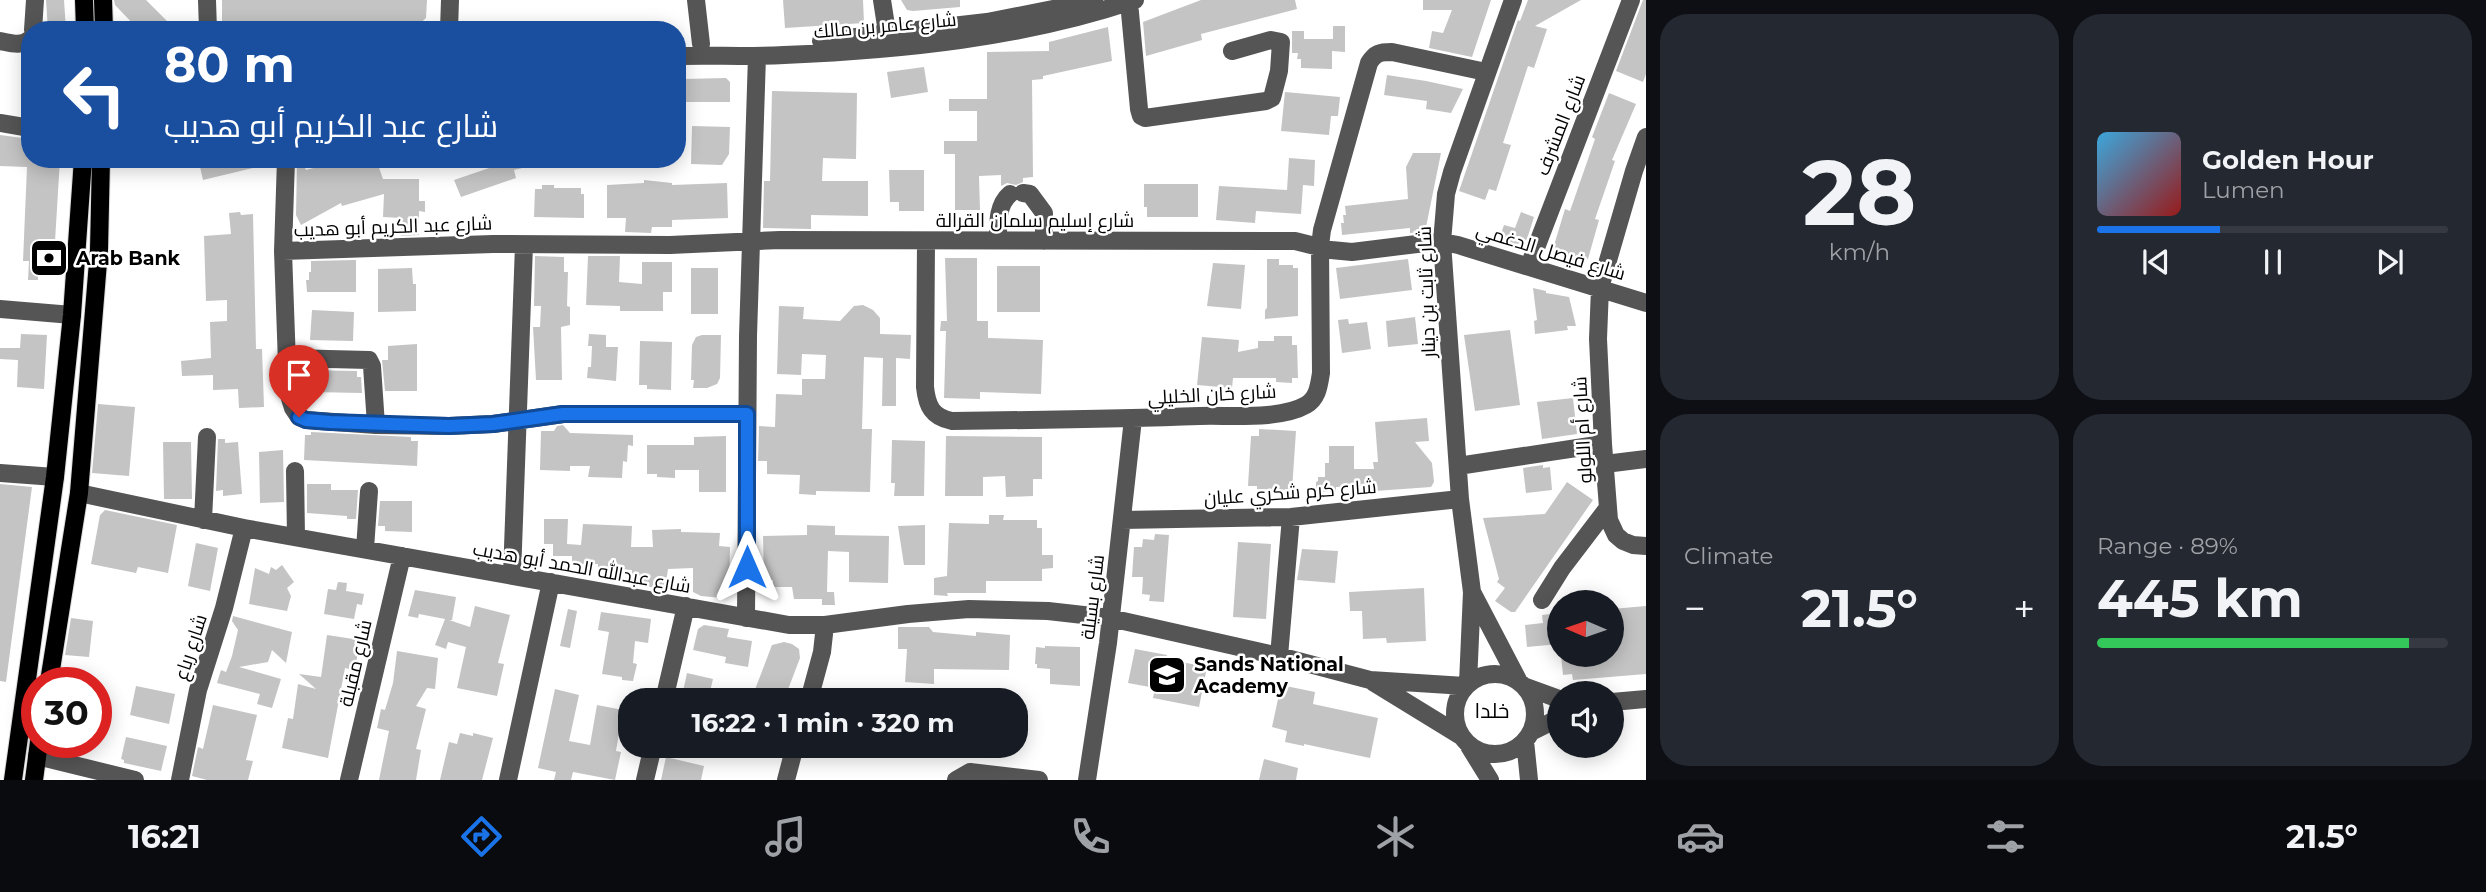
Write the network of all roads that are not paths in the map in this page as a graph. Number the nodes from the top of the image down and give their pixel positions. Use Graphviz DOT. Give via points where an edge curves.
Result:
graph roads {
  1 [pos="35,0"];
  2 [pos="84,0"];
  3 [pos="207,0"];
  4 [pos="450,0"];
  5 [pos="696,0"];
  6 [pos="882,0"];
  7 [pos="1096,0"];
  8 [pos="1513,0"];
  9 [pos="1631,0"];
  10 [pos="1132,1"];
  11 [pos="34,21"];
  12 [pos="85,21"];
  13 [pos="208,21"];
  14 [pos="449,21"];
  15 [pos="0,41"];
  16 [pos="888,41"];
  17 [pos="21,44"];
  18 [pos="701,44"];
  19 [pos="686,45"];
  20 [pos="1232,51"];
  21 [pos="757,56"];
  22 [pos="686,57"];
  23 [pos="1486,72"];
  24 [pos="0,122"];
  25 [pos="21,126"];
  26 [pos="1645,143"];
  27 [pos="82,168"];
  28 [pos="101,168"];
  29 [pos="286,168"];
  30 [pos="998,240"];
  31 [pos="750,241"];
  32 [pos="926,241"];
  33 [pos="1044,241"];
  34 [pos="1442,242"];
  35 [pos="524,244"];
  36 [pos="1320,247"];
  37 [pos="283,251"];
  38 [pos="1529,266"];
  39 [pos="1600,288"];
  40 [pos="1646,303"];
  41 [pos="0,309"];
  42 [pos="72,315"];
  43 [pos="288,358"];
  44 [pos="747,414"];
  45 [pos="1133,419"];
  46 [pos="518,420"];
  47 [pos="376,425"];
  48 [pos="207,437"];
  49 [pos="1603,444"];
  50 [pos="1646,459"];
  51 [pos="1605,464"];
  52 [pos="1458,466"];
  53 [pos="295,471"];
  54 [pos="0,473"];
  55 [pos="55,477"];
  56 [pos="369,491"];
  57 [pos="79,493"];
  58 [pos="1460,499"];
  59 [pos="1607,509"];
  60 [pos="1291,517"];
  61 [pos="203,520"];
  62 [pos="1122,520"];
  63 [pos="244,528"];
  64 [pos="296,537"];
  65 [pos="1646,546"];
  66 [pos="365,549"];
  67 [pos="402,556"];
  68 [pos="512,575"];
  69 [pos="551,582"];
  70 [pos="1472,593"];
  71 [pos="1542,600"];
  72 [pos="686,606"];
  73 [pos="747,618"];
  74 [pos="1110,618"];
  75 [pos="825,625"];
  76 [pos="1279,656"];
  77 [pos="29,661"];
  78 [pos="52,663"];
  79 [pos="51,667"];
  80 [pos="1370,680"];
  81 [pos="1467,684"];
  82 [pos="1522,684"];
  83 [pos="667,688"];
  84 [pos="812,688"];
  85 [pos="1547,694"];
  86 [pos="1646,699"];
  87 [pos="1624,701"];
  88 [pos="1547,725"];
  89 [pos="1528,736"];
  90 [pos="1465,741"];
  91 [pos="37,758"];
  92 [pos="66,758"];
  93 [pos="650,758"];
  94 [pos="792,758"];
  95 [pos="13,780"];
  96 [pos="34,780"];
  97 [pos="135,780"];
  98 [pos="180,780"];
  99 [pos="349,780"];
  100 [pos="508,780"];
  101 [pos="645,780"];
  102 [pos="786,780"];
  103 [pos="956,780"];
  104 [pos="1039,780"];
  105 [pos="1087,780"];
  106 [pos="1490,780"];
  107 [pos="1529,780"];
  1 -- 11 [label="street"];
  2 -- 12 [label="main road"];
  3 -- 13 [label="street"];
  4 -- 14 [label="street"];
  5 -- 18 [label="street"];
  6 -- 16 [label="street"];
  7 -- 16 [label="street, شارع عامر بن مالك"];
  8 -- 23 [label="street, شارع ثابت بن دينار"];
  9 -- 38 [label="street, شارع المشرف"];
  10 -- 16 [label="street, شارع عامر بن مالك" via="1031,28"];
  10 -- 20 [label="street" via="1141,116 1272,98 1281,42 1271,40"];
  15 -- 17 [label="street"];
  16 -- 18 [label="street, شارع عامر بن مالك"];
  16 -- 21 [label="street, شارع عامر بن مالك"];
  18 -- 19 [label="street, شارع عامر بن مالك"];
  21 -- 22 [label="street, شارع عامر بن مالك"];
  21 -- 31 [label="street"];
  23 -- 34 [label="street, شارع ثابت بن دينار" via="1446,194"];
  23 -- 36 [label="street, شارع خان الخليلي" via="1392,52 1373,56 1364,74"];
  24 -- 25 [label="street"];
  26 -- 39 [label="street, شارع أم اللولو"];
  27 -- 42 [label="main road"];
  28 -- 57 [label="main road" via="98,263"];
  29 -- 37 [label="street"];
  30 -- 32 [label="street, شارع إسليم سلمان القرالة"];
  30 -- 33 [label="street, شارع إسليم سلمان القرالة"];
  30 -- 33 [label="street" via="1003,199 1016,193 1030,194 1044,213"];
  31 -- 32 [label="street, شارع إسليم سلمان القرالة"];
  31 -- 35 [label="street, شارع عبد الكريم أبو هديب"];
  31 -- 44 [label="street"];
  32 -- 45 [label="street, شارع خان الخليلي" via="925,387 936,416 952,421"];
  33 -- 36 [label="street, شارع إسليم سلمان القرالة" via="1295,241"];
  34 -- 36 [label="street, شارع إسليم سلمان القرالة" via="1352,252"];
  34 -- 38 [label="street, شارع فيصل الدغمي"];
  34 -- 52 [label="street, شارع ثابت بن دينار"];
  35 -- 37 [label="street, شارع عبد الكريم أبو هديب"];
  35 -- 46 [label="street"];
  36 -- 45 [label="street, شارع خان الخليلي" via="1321,373 1315,398 1308,405 1284,412"];
  37 -- 43 [label="street, شارع عبد الكريم أبو هديب"];
  38 -- 39 [label="street, شارع فيصل الدغمي"];
  39 -- 40 [label="street, شارع فيصل الدغمي"];
  39 -- 49 [label="street, شارع أم اللولو"];
  41 -- 42 [label="street"];
  42 -- 55 [label="main road"];
  43 -- 47 [label="street, شارع عبد الكريم أبو هديب" via="288,392 299,417"];
  43 -- 47 [label="street" via="369,360"];
  44 -- 46 [label="street, شارع عبد الكريم أبو هديب" via="563,414"];
  44 -- 73 [label="street"];
  45 -- 62 [label="street, شارع بسيلة"];
  46 -- 47 [label="street, شارع عبد الكريم أبو هديب" via="449,426"];
  46 -- 68 [label="street"];
  48 -- 61 [label="street"];
  49 -- 51 [label="street, شارع أم اللولو"];
  49 -- 52 [label="street"];
  50 -- 51 [label="street"];
  51 -- 59 [label="street, شارع أم اللولو"];
  52 -- 58 [label="street, شارع ثابت بن دينار"];
  53 -- 64 [label="street"];
  54 -- 55 [label="street"];
  55 -- 77 [label="main road"];
  56 -- 66 [label="street"];
  57 -- 61 [label="street, شارع عبدالله الحمد أبو هديب"];
  57 -- 78 [label="main road"];
  58 -- 60 [label="street, شارع كرم شكري عليان"];
  58 -- 70 [label="street, شارع ثابت بن دينار"];
  59 -- 65 [label="street, شارع أم اللولو" via="1612,528 1623,541"];
  59 -- 71 [label="street"];
  60 -- 62 [label="street, شارع كرم شكري عليان"];
  60 -- 76 [label="street"];
  61 -- 63 [label="street, شارع عبدالله الحمد أبو هديب"];
  62 -- 74 [label="street, شارع بسيلة"];
  63 -- 64 [label="street, شارع عبدالله الحمد أبو هديب"];
  63 -- 98 [label="street, شارع رباع" via="198,690"];
  64 -- 66 [label="street, شارع عبدالله الحمد أبو هديب"];
  66 -- 67 [label="street, شارع عبدالله الحمد أبو هديب"];
  67 -- 68 [label="street, شارع عبدالله الحمد أبو هديب"];
  67 -- 99 [label="street, شارع مقبلة"];
  68 -- 69 [label="street, شارع عبدالله الحمد أبو هديب"];
  69 -- 72 [label="street, شارع عبدالله الحمد أبو هديب"];
  69 -- 100 [label="street"];
  70 -- 81 [label="street, شارع ثابت بن دينار"];
  70 -- 82 [label="street, شارع ثابت بن دينار"];
  72 -- 73 [label="street, شارع عبدالله الحمد أبو هديب"];
  72 -- 83 [label="street"];
  73 -- 75 [label="street, شارع عبدالله الحمد أبو هديب"];
  74 -- 75 [label="street, شارع عبدالله الحمد أبو هديب" via="969,609"];
  74 -- 76 [label="street, شارع عبدالله الحمد أبو هديب"];
  74 -- 105 [label="street, شارع بسيلة"];
  75 -- 84 [label="street"];
  76 -- 80 [label="street, شارع عبدالله الحمد أبو هديب"];
  77 -- 78 [label="main road"];
  77 -- 95 [label="main road"];
  78 -- 79 [label="main road"];
  80 -- 81 [label="street, شارع عبدالله الحمد أبو هديب"];
  80 -- 90 [label="street, شارع عبدالله الحمد أبو هديب"];
  81 -- 82 [label="street" via="1493,673"];
  81 -- 90 [label="street" via="1454,710 1455,724"];
  82 -- 85 [label="street"];
  82 -- 89 [label="street" via="1535,709"];
  86 -- 87 [label="street"];
  88 -- 89 [label="street"];
  89 -- 90 [label="street" via="1516,749 1492,755"];
  89 -- 107 [label="street"];
  90 -- 106 [label="street"];
  91 -- 96 [label="main road"];
  92 -- 97 [label="street"];
  93 -- 101 [label="street"];
  94 -- 102 [label="street"];
  103 -- 104 [label="street" via="970,772"];
}
